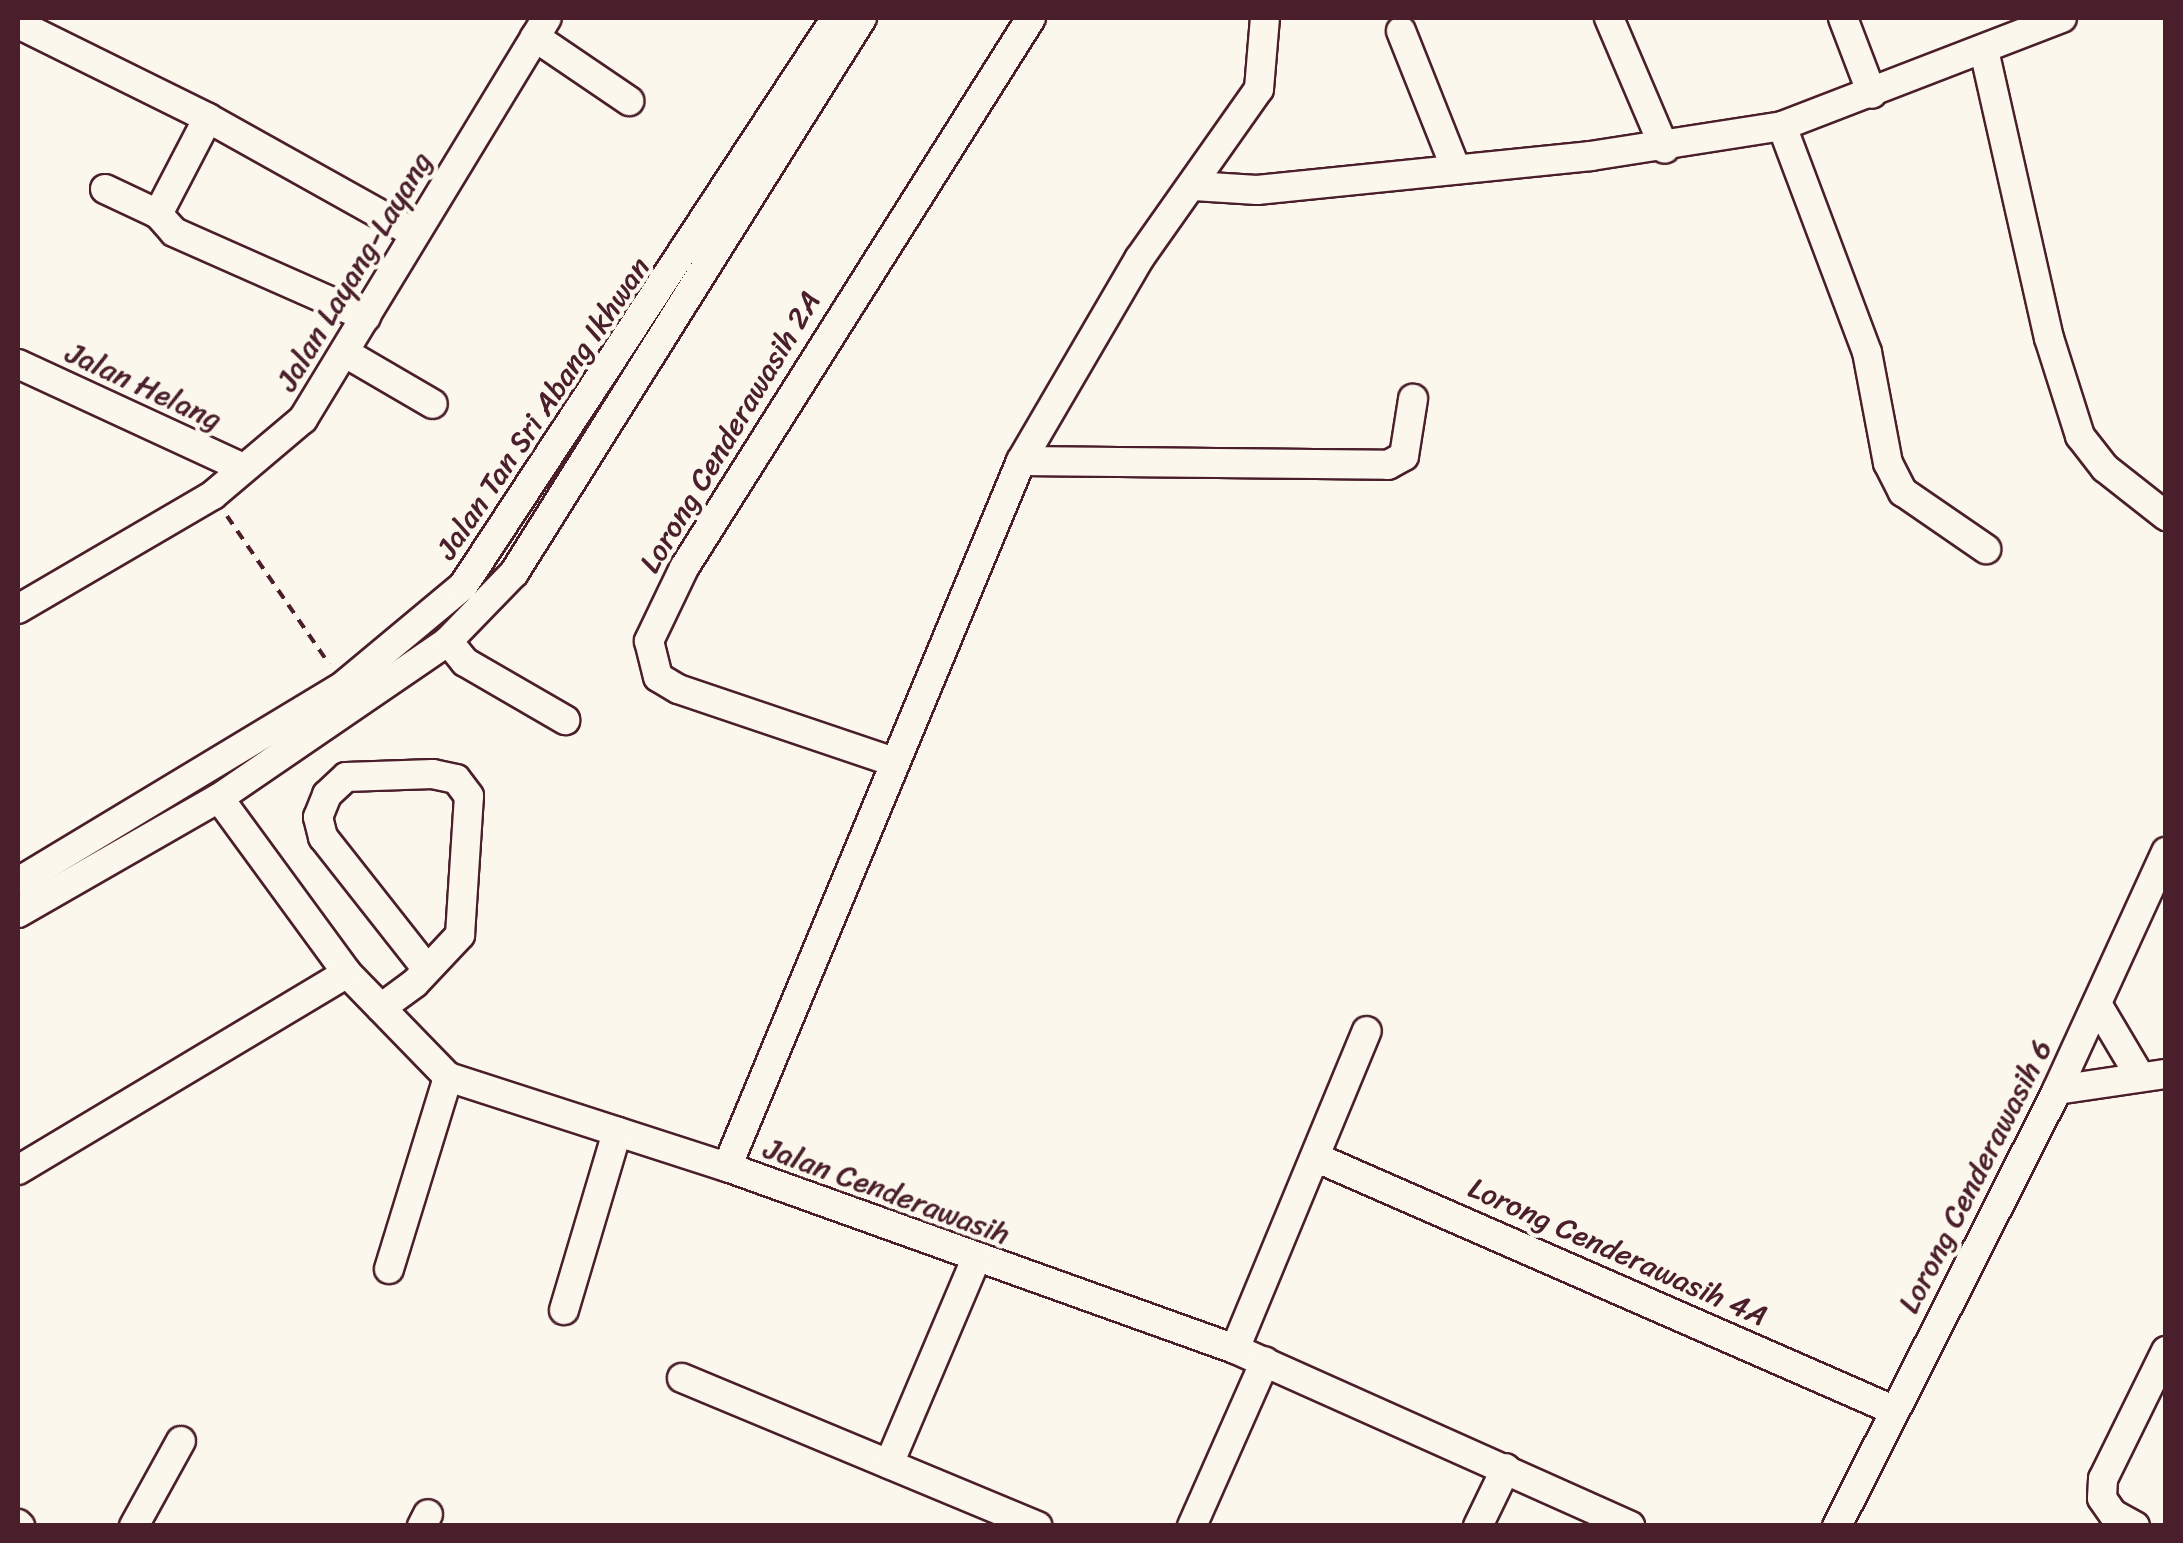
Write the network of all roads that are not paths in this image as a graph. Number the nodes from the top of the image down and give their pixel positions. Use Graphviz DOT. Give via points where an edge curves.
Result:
graph roads {
  1 [pos="836,18"];
  2 [pos="862,18"];
  3 [pos="1032,18"];
  4 [pos="1609,18"];
  5 [pos="1843,18"];
  6 [pos="2062,18"];
  7 [pos="1259,20"];
  8 [pos="18,24"];
  9 [pos="541,28"];
  10 [pos="1402,31"];
  11 [pos="1984,50"];
  12 [pos="1872,94"];
  13 [pos="629,101"];
  14 [pos="208,118"];
  15 [pos="1782,126"];
  16 [pos="1665,149"];
  17 [pos="1455,167"];
  18 [pos="1194,186"];
  19 [pos="105,189"];
  20 [pos="158,214"];
  21 [pos="414,233"];
  22 [pos="366,317"];
  23 [pos="348,354"];
  24 [pos="18,364"];
  25 [pos="1413,399"];
  26 [pos="433,404"];
  27 [pos="1021,461"];
  28 [pos="243,468"];
  29 [pos="2166,516"];
  30 [pos="1986,550"];
  31 [pos="18,610"];
  32 [pos="448,642"];
  33 [pos="565,720"];
  34 [pos="894,762"];
  35 [pos="219,798"];
  36 [pos="2166,852"];
  37 [pos="18,882"];
  38 [pos="18,913"];
  39 [pos="427,969"];
  40 [pos="347,973"];
  41 [pos="2097,1004"];
  42 [pos="381,1008"];
  43 [pos="1367,1032"];
  44 [pos="2152,1073"];
  45 [pos="448,1077"];
  46 [pos="2057,1090"];
  47 [pos="617,1132"];
  48 [pos="1315,1157"];
  49 [pos="727,1167"];
  50 [pos="18,1170"];
  51 [pos="976,1259"];
  52 [pos="389,1270"];
  53 [pos="564,1310"];
  54 [pos="1234,1348"];
  55 [pos="2166,1352"];
  56 [pos="1265,1361"];
  57 [pos="682,1378"];
  58 [pos="1893,1410"];
  59 [pos="181,1441"];
  60 [pos="889,1464"];
  61 [pos="1506,1468"];
  62 [pos="134,1526"];
  63 [pos="1037,1526"];
  64 [pos="1192,1526"];
  65 [pos="1478,1526"];
  66 [pos="1630,1526"];
  67 [pos="1838,1526"];
  68 [pos="2136,1526"];
  1 -- 37 [label="street, Jalan Tan Sri Abang Ikhwan" via="493,548 411,634 344,685"];
  2 -- 32 [label="street, Jalan Tan Sri Abang Ikhwan" via="514,573"];
  3 -- 34 [label="street, Lorong Cenderawasih 2A" via="684,568 649,641 658,677 678,689"];
  4 -- 16 [label="street"];
  5 -- 12 [label="street"];
  6 -- 11 [label="street"];
  7 -- 18 [label="street" via="1259,90"];
  8 -- 14 [label="street"];
  9 -- 13 [label="street"];
  9 -- 21 [label="street, Jalan Layang-Layang"];
  10 -- 17 [label="street"];
  11 -- 12 [label="street"];
  11 -- 29 [label="street" via="2049,338 2080,436 2105,468"];
  12 -- 15 [label="street"];
  14 -- 20 [label="street"];
  14 -- 21 [label="street"];
  15 -- 16 [label="street"];
  15 -- 30 [label="street" via="1867,352 1888,463 1903,492"];
  16 -- 17 [label="street"];
  17 -- 18 [label="street" via="1258,190"];
  18 -- 27 [label="street" via="1138,259"];
  19 -- 20 [label="street"];
  20 -- 22 [label="street" via="174,232"];
  21 -- 22 [label="street, Jalan Layang-Layang"];
  22 -- 23 [label="street, Jalan Layang-Layang"];
  23 -- 26 [label="street"];
  23 -- 28 [label="street, Jalan Layang-Layang" via="303,419"];
  24 -- 28 [label="street, Jalan Helang"];
  25 -- 27 [label="street" via="1404,456 1388,465"];
  27 -- 34 [label="street"];
  28 -- 31 [label="street, Jalan Layang-Layang" via="213,495"];
  32 -- 33 [label="street" via="466,662"];
  32 -- 35 [label="street, Jalan Tan Sri Abang Ikhwan"];
  34 -- 49 [label="street"];
  35 -- 38 [label="street"];
  35 -- 40 [label="street, Jalan Cenderawasih"];
  36 -- 41 [label="street, Lorong Cenderawasih 6"];
  39 -- 39 [label="street" via="460,935 468,796 456,779 432,774 346,777 327,795 318,817 323,837"];
  39 -- 42 [label="street"];
  40 -- 42 [label="street, Jalan Cenderawasih"];
  40 -- 50 [label="street"];
  41 -- 44 [label="street"];
  41 -- 46 [label="street, Lorong Cenderawasih 6"];
  42 -- 45 [label="street, Jalan Cenderawasih"];
  43 -- 48 [label="street"];
  44 -- 46 [label="street"];
  45 -- 47 [label="street, Jalan Cenderawasih"];
  45 -- 52 [label="street"];
  46 -- 58 [label="street, Lorong Cenderawasih 6"];
  47 -- 49 [label="street, Jalan Cenderawasih"];
  47 -- 53 [label="street"];
  48 -- 54 [label="street"];
  48 -- 58 [label="street, Lorong Cenderawasih 4A"];
  49 -- 51 [label="street, Jalan Cenderawasih"];
  51 -- 54 [label="street, Jalan Cenderawasih"];
  51 -- 60 [label="street"];
  54 -- 56 [label="street, Jalan Cenderawasih"];
  55 -- 68 [label="street" via="2103,1488 2113,1514"];
  56 -- 61 [label="street, Jalan Cenderawasih"];
  56 -- 64 [label="street"];
  57 -- 60 [label="street"];
  58 -- 67 [label="street, Lorong Cenderawasih 6"];
  59 -- 62 [label="street"];
  60 -- 63 [label="street"];
  61 -- 65 [label="street"];
  61 -- 66 [label="street, Jalan Cenderawasih"];
}
